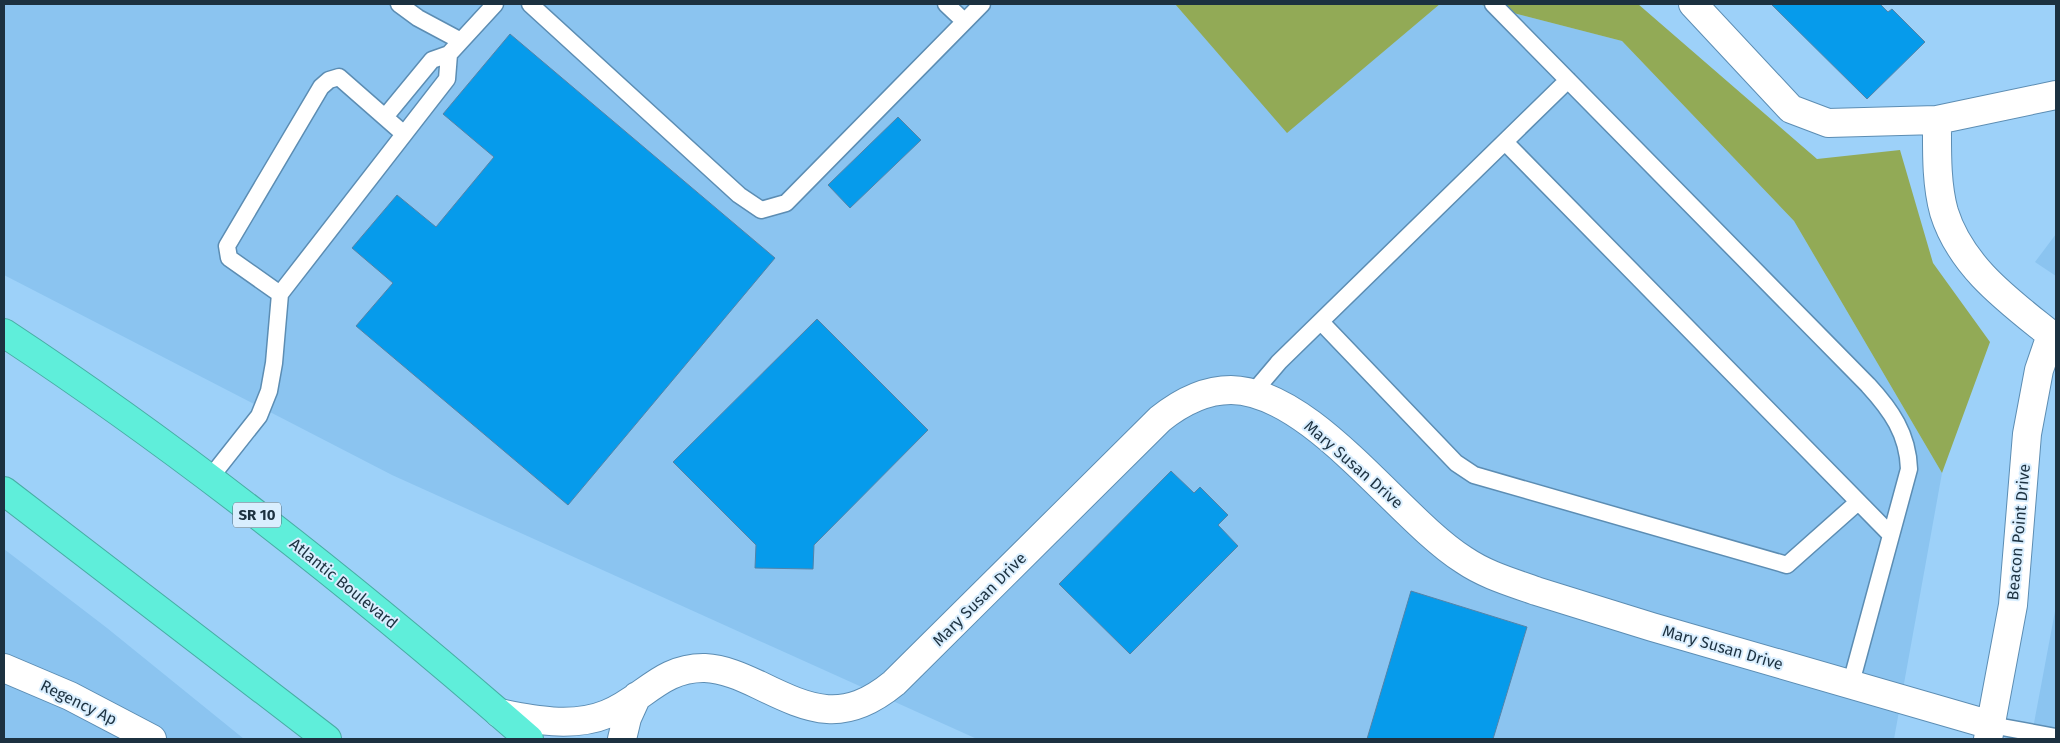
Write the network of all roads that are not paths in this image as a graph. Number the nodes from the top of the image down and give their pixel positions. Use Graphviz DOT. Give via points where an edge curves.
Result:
graph roads {
  1 [pos="399,4"];
  2 [pos="495,4"];
  3 [pos="530,4"];
  4 [pos="946,4"];
  5 [pos="982,4"];
  6 [pos="1493,4"];
  7 [pos="1692,4"];
  8 [pos="964,21"];
  9 [pos="461,41"];
  10 [pos="449,54"];
  11 [pos="1568,80"];
  12 [pos="2056,95"];
  13 [pos="385,117"];
  14 [pos="1937,120"];
  15 [pos="404,134"];
  16 [pos="1505,142"];
  17 [pos="280,294"];
  18 [pos="1322,322"];
  19 [pos="2054,331"];
  20 [pos="4,333"];
  21 [pos="1252,394"];
  22 [pos="210,478"];
  23 [pos="4,491"];
  24 [pos="1858,502"];
  25 [pos="1890,534"];
  26 [pos="4,668"];
  27 [pos="1851,683"];
  28 [pos="637,696"];
  29 [pos="498,713"];
  30 [pos="1989,732"];
  31 [pos="2056,738"];
  32 [pos="152,739"];
  33 [pos="328,739"];
  34 [pos="529,739"];
  35 [pos="622,739"];
  1 -- 9 [label="lane"];
  2 -- 9 [label="lane"];
  3 -- 8 [label="lane" via="739,195 761,210 786,203"];
  4 -- 8 [label="lane"];
  5 -- 8 [label="lane"];
  6 -- 11 [label="lane"];
  7 -- 14 [label="street" via="1791,108 1828,123"];
  9 -- 10 [label="lane"];
  10 -- 13 [label="lane" via="432,60"];
  10 -- 15 [label="lane" via="447,79"];
  11 -- 16 [label="lane"];
  11 -- 25 [label="lane" via="1868,385 1894,417 1906,443 1909,469"];
  12 -- 14 [label="street"];
  13 -- 15 [label="lane"];
  13 -- 17 [label="lane" via="339,77 329,80 321,87 246,213 227,246 229,258"];
  14 -- 19 [label="street" via="1938,169 1944,212 1963,252 1996,291"];
  15 -- 17 [label="lane"];
  16 -- 18 [label="lane"];
  16 -- 24 [label="lane"];
  17 -- 22 [label="lane" via="269,391 259,416"];
  18 -- 21 [label="lane"];
  18 -- 24 [label="lane" via="1456,463 1474,475 1787,566"];
  19 -- 30 [label="street, Beacon Point Drive" via="2039,370 2027,434 2012,605"];
  20 -- 22 [label="highway, Atlantic Boulevard / SR 10"];
  21 -- 27 [label="street, Mary Susan Drive" via="1309,423 1461,559 1482,571 1587,608"];
  21 -- 28 [label="street, Mary Susan Drive" via="1232,390 1211,393 1186,402 1160,419 894,683 863,704 840,710 815,709 734,674 706,668 668,675"];
  22 -- 29 [label="highway, Atlantic Boulevard / SR 10" via="331,571"];
  23 -- 33 [label="highway"];
  24 -- 25 [label="lane"];
  25 -- 27 [label="lane"];
  26 -- 32 [label="street, Regency Ap" via="70,696"];
  27 -- 30 [label="street, Mary Susan Drive"];
  28 -- 29 [label="street, Mary Susan Drive" via="607,714 577,721 528,719"];
  28 -- 35 [label="street"];
  29 -- 34 [label="highway, Atlantic Boulevard / SR 10"];
  30 -- 31 [label="lane"];
}
